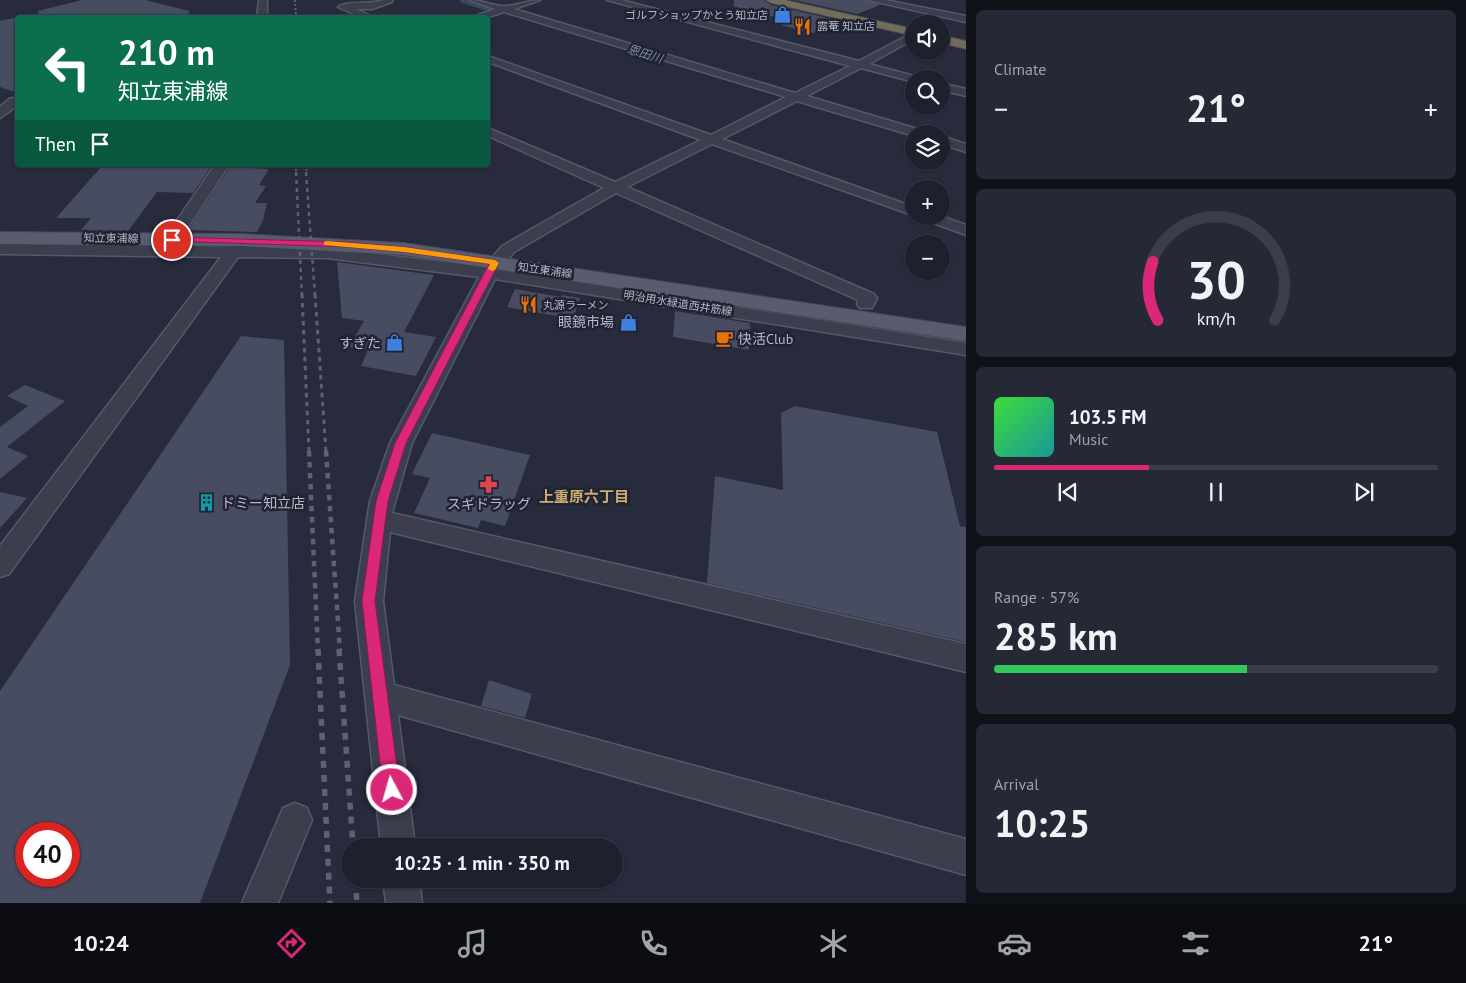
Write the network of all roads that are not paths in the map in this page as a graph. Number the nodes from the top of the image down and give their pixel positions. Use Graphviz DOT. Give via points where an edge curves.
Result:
graph roads {
  1 [pos="263,0"];
  2 [pos="388,0"];
  3 [pos="474,0"];
  4 [pos="536,0"];
  5 [pos="611,0"];
  6 [pos="772,0"];
  7 [pos="872,0"];
  8 [pos="886,1"];
  9 [pos="962,8"];
  10 [pos="504,9"];
  11 [pos="262,15"];
  12 [pos="364,15"];
  13 [pos="483,15"];
  14 [pos="952,17"];
  15 [pos="966,19"];
  16 [pos="905,32"];
  17 [pos="905,39"];
  18 [pos="950,41"];
  19 [pos="966,45"];
  20 [pos="490,60"];
  21 [pos="860,65"];
  22 [pos="905,77"];
  23 [pos="950,89"];
  24 [pos="966,93"];
  25 [pos="796,97"];
  26 [pos="15,101"];
  27 [pos="0,103"];
  28 [pos="0,114"];
  29 [pos="905,130"];
  30 [pos="490,133"];
  31 [pos="712,139"];
  32 [pos="950,143"];
  33 [pos="966,148"];
  34 [pos="221,167"];
  35 [pos="614,188"];
  36 [pos="905,209"];
  37 [pos="950,224"];
  38 [pos="966,230"];
  39 [pos="0,238"];
  40 [pos="172,240"];
  41 [pos="238,246"];
  42 [pos="0,249"];
  43 [pos="492,268"];
  44 [pos="866,304"];
  45 [pos="966,334"];
  46 [pos="966,349"];
  47 [pos="379,520"];
  48 [pos="0,566"];
  49 [pos="966,658"];
  50 [pos="381,696"];
  51 [pos="295,820"];
  52 [pos="397,838"];
  53 [pos="966,857"];
  54 [pos="402,888"];
  55 [pos="260,903"];
  56 [pos="404,903"];
  1 -- 11 [label="street"];
  2 -- 12 [label="street" via="381,4 342,7"];
  3 -- 10 [label="street"];
  4 -- 10 [label="street"];
  5 -- 21 [label="street"];
  6 -- 16 [label="highway"];
  7 -- 8 [label="street"];
  8 -- 14 [label="street"];
  9 -- 14 [label="street"];
  10 -- 13 [label="street"];
  10 -- 25 [label="street"];
  14 -- 15 [label="street"];
  17 -- 21 [label="street"];
  18 -- 19 [label="highway"];
  20 -- 31 [label="street"];
  21 -- 22 [label="street"];
  21 -- 25 [label="street"];
  23 -- 24 [label="street"];
  25 -- 29 [label="street"];
  25 -- 31 [label="street"];
  26 -- 27 [label="street"];
  26 -- 28 [label="street"];
  30 -- 35 [label="street"];
  31 -- 35 [label="street"];
  31 -- 36 [label="street"];
  32 -- 33 [label="street"];
  34 -- 40 [label="street"];
  35 -- 43 [label="street" via="532,233 508,249"];
  35 -- 44 [label="street" via="868,298"];
  37 -- 38 [label="street"];
  39 -- 40 [label="main road, 知立東浦線"];
  40 -- 41 [label="main road, 知立東浦線"];
  41 -- 42 [label="street"];
  41 -- 43 [label="main road, 知立東浦線" via="404,249"];
  41 -- 48 [label="street"];
  43 -- 45 [label="main road, 知立東浦線"];
  43 -- 46 [label="street, 明治用水緑道西井筋線"];
  43 -- 47 [label="street" via="401,443"];
  47 -- 49 [label="street"];
  47 -- 50 [label="street" via="368,601"];
  50 -- 52 [label="street"];
  50 -- 53 [label="street"];
  51 -- 55 [label="street"];
  54 -- 56 [label="street"];
}
